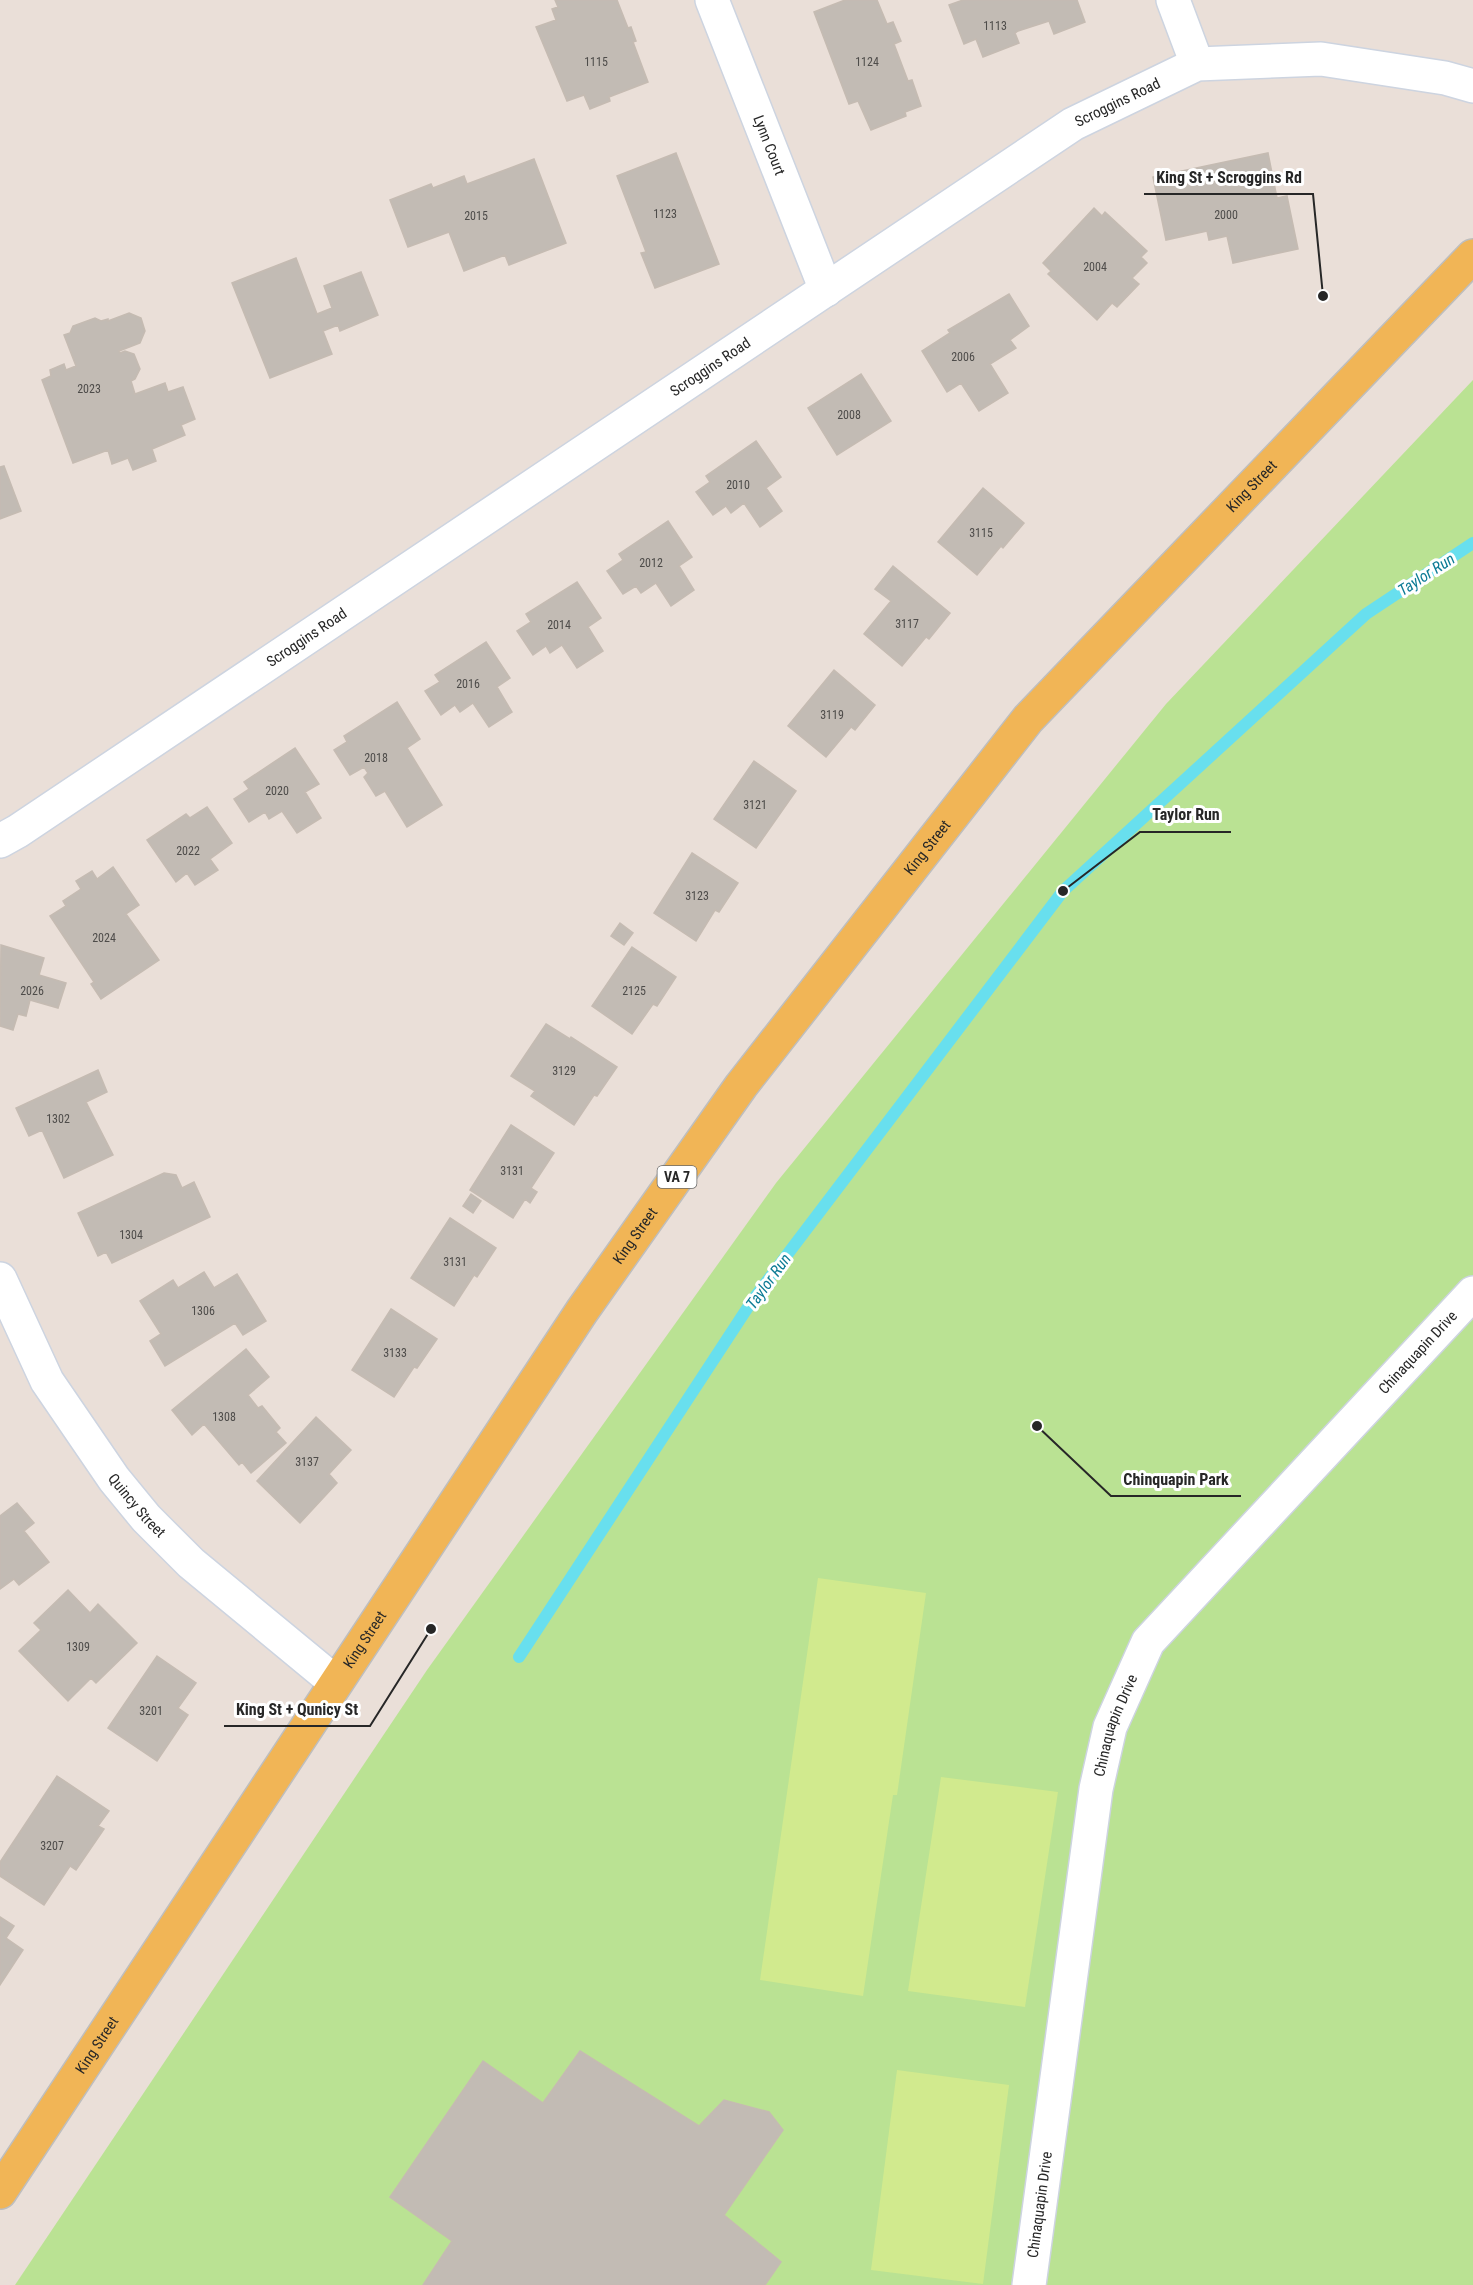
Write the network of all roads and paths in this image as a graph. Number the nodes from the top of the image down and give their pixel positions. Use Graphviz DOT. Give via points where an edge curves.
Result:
graph roads {
  1 [pos="712,0"];
  2 [pos="1173,0"];
  3 [pos="1197,64"];
  4 [pos="1473,86"];
  5 [pos="1473,256"];
  6 [pos="826,290"];
  7 [pos="0,841"];
  8 [pos="3,1293"];
  9 [pos="1473,1293"];
  10 [pos="335,1682"];
  11 [pos="0,2192"];
  12 [pos="1029,2285"];
  1 -- 6 [label="street, Lynn Court"];
  2 -- 3 [label="street"];
  3 -- 4 [label="street, Scroggins Road" via="1321,59"];
  3 -- 6 [label="street, Scroggins Road" via="1073,124"];
  5 -- 10 [label="main road, King Street / VA 7" via="1028,719 741,1086 582,1311"];
  6 -- 7 [label="street, Scroggins Road"];
  8 -- 10 [label="street, Quincy Street" via="47,1381 114,1479 146,1518 191,1563"];
  9 -- 12 [label="street, Chinaquapin Drive" via="1148,1642 1110,1727 1096,1789"];
  10 -- 11 [label="main road, King Street / VA 7"];
}
